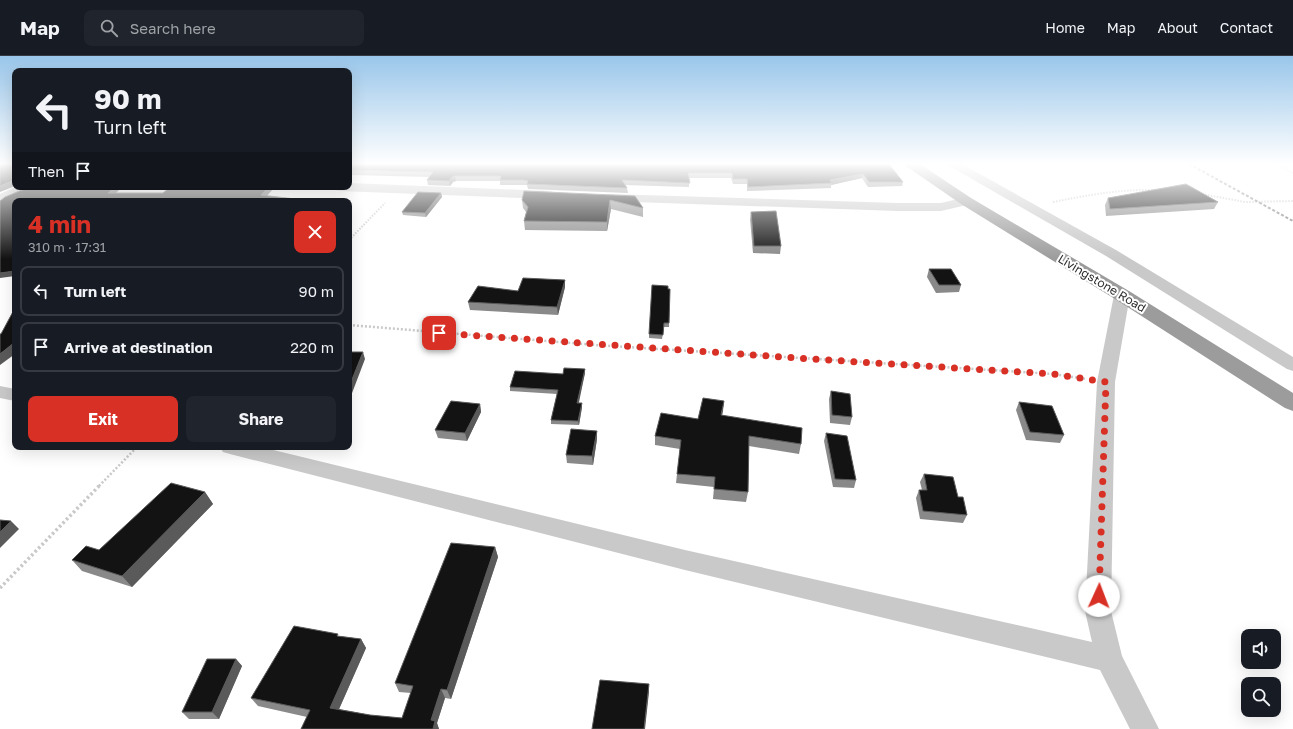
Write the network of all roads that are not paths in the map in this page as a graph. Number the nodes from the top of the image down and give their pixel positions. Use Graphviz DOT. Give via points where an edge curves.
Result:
graph roads {
  1 [pos="549,195"];
  2 [pos="958,195"];
  3 [pos="1006,195"];
  4 [pos="566,196"];
  5 [pos="597,197"];
  6 [pos="966,201"];
  7 [pos="1122,295"];
  8 [pos="1293,365"];
  9 [pos="0,392"];
  10 [pos="12,394"];
  11 [pos="1293,403"];
  12 [pos="242,450"];
  13 [pos="1109,659"];
  14 [pos="1145,729"];
  1 -- 4 [label="street"];
  2 -- 6 [label="highway, Livingstone Road"];
  3 -- 8 [label="street" via="1111,253"];
  5 -- 6 [label="street" via="898,207 942,207"];
  6 -- 7 [label="highway, Livingstone Road"];
  7 -- 11 [label="highway, Livingstone Road"];
  7 -- 13 [label="street" via="1106,382 1098,611"];
  9 -- 10 [label="street"];
  12 -- 13 [label="street" via="685,560"];
  13 -- 14 [label="street"];
}
